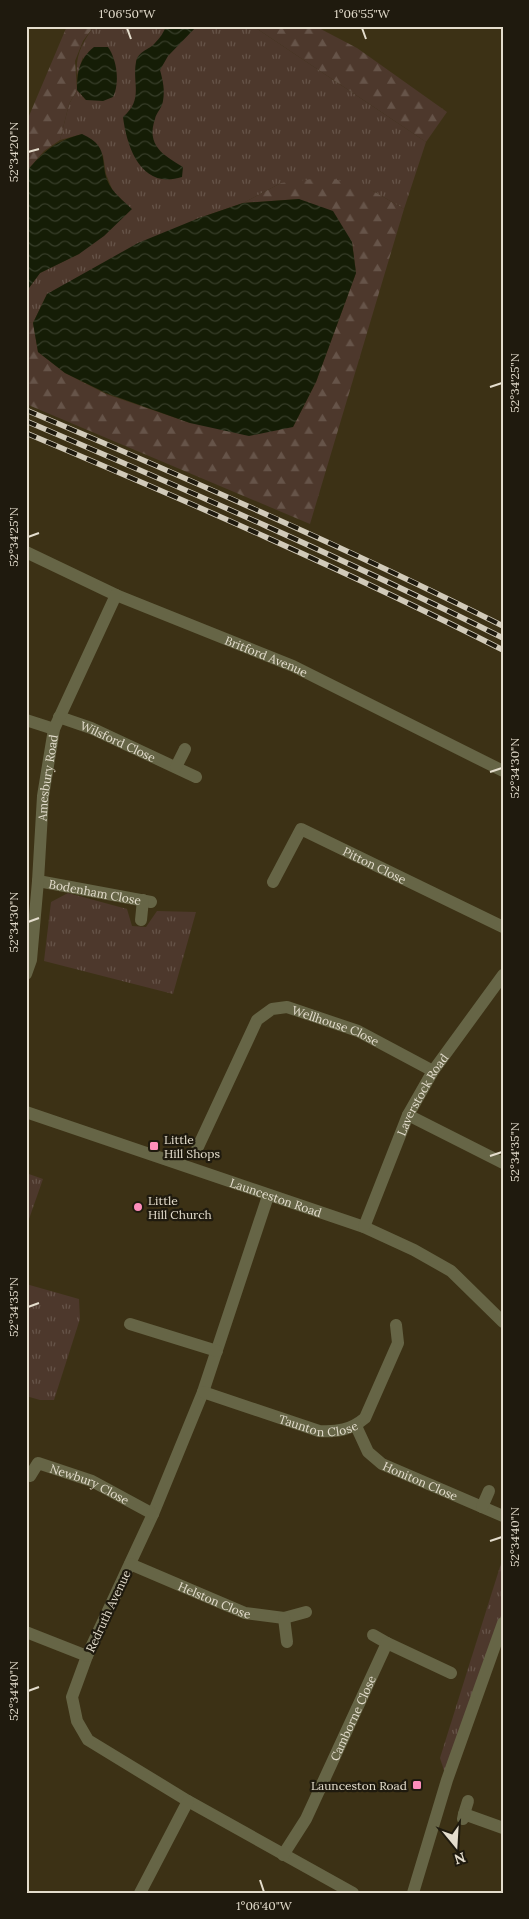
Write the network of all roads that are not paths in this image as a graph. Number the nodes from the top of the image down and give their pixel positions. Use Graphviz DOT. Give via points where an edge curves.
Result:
graph roads {
  1 [pos="26,552"];
  2 [pos="116,595"];
  3 [pos="26,720"];
  4 [pos="56,723"];
  5 [pos="185,749"];
  6 [pos="176,767"];
  7 [pos="503,771"];
  8 [pos="196,778"];
  9 [pos="38,881"];
  10 [pos="273,882"];
  11 [pos="140,920"];
  12 [pos="503,927"];
  13 [pos="26,974"];
  14 [pos="503,975"];
  15 [pos="433,1071"];
  16 [pos="26,1112"];
  17 [pos="408,1115"];
  18 [pos="197,1149"];
  19 [pos="503,1163"];
  20 [pos="268,1196"];
  21 [pos="364,1227"];
  22 [pos="503,1322"];
  23 [pos="130,1324"];
  24 [pos="396,1325"];
  25 [pos="217,1351"];
  26 [pos="203,1392"];
  27 [pos="356,1426"];
  28 [pos="30,1476"];
  29 [pos="489,1491"];
  30 [pos="482,1507"];
  31 [pos="152,1514"];
  32 [pos="503,1516"];
  33 [pos="130,1564"];
  34 [pos="306,1612"];
  35 [pos="284,1618"];
  36 [pos="503,1623"];
  37 [pos="26,1632"];
  38 [pos="373,1635"];
  39 [pos="287,1642"];
  40 [pos="387,1643"];
  41 [pos="87,1656"];
  42 [pos="451,1673"];
  43 [pos="188,1801"];
  44 [pos="465,1811"];
  45 [pos="503,1828"];
  46 [pos="283,1855"];
  47 [pos="140,1893"];
  48 [pos="352,1893"];
  49 [pos="412,1893"];
  1 -- 2 [label="street, Britford Avenue"];
  2 -- 4 [label="street, Amesbury Road"];
  2 -- 7 [label="street, Britford Avenue" via="293,666"];
  3 -- 4 [label="street, Wilsford Close"];
  4 -- 6 [label="street, Wilsford Close" via="91,728"];
  4 -- 9 [label="street, Amesbury Road" via="43,796"];
  5 -- 6 [label="street"];
  6 -- 8 [label="street, Wilsford Close"];
  9 -- 11 [label="street, Bodenham Close" via="147,901"];
  9 -- 13 [label="street, Amesbury Road" via="31,960"];
  10 -- 12 [label="street, Pitton Close" via="301,829"];
  14 -- 15 [label="street, Laverstock Road"];
  15 -- 17 [label="street, Laverstock Road"];
  15 -- 18 [label="street, Wellhouse Close" via="358,1031 286,1007 272,1009 257,1020"];
  16 -- 20 [label="street, Launceston Road"];
  17 -- 19 [label="street"];
  17 -- 21 [label="street, Laverstock Road"];
  20 -- 21 [label="street, Launceston Road"];
  20 -- 25 [label="street, Redruth Avenue"];
  21 -- 22 [label="street, Launceston Road" via="451,1271"];
  23 -- 25 [label="street"];
  24 -- 27 [label="street, Taunton Close" via="398,1343 365,1418"];
  25 -- 26 [label="street, Redruth Avenue"];
  26 -- 27 [label="street, Taunton Close" via="318,1431 337,1432"];
  26 -- 31 [label="street, Redruth Avenue"];
  27 -- 30 [label="street, Honiton Close" via="368,1452 382,1464"];
  28 -- 31 [label="street, Newbury Close" via="38,1463 92,1481"];
  29 -- 30 [label="street"];
  30 -- 32 [label="street, Honiton Close"];
  31 -- 33 [label="street, Redruth Avenue"];
  33 -- 35 [label="street, Helston Close" via="245,1612"];
  33 -- 41 [label="street, Redruth Avenue"];
  34 -- 35 [label="street, Helston Close"];
  35 -- 39 [label="street"];
  36 -- 49 [label="street" via="447,1780"];
  37 -- 41 [label="street"];
  38 -- 40 [label="street"];
  40 -- 42 [label="street"];
  40 -- 46 [label="street, Camborne Close" via="306,1819"];
  41 -- 43 [label="street, Redruth Avenue" via="72,1697 77,1720 88,1740"];
  43 -- 46 [label="street, Redruth Avenue"];
  43 -- 47 [label="street"];
  44 -- 45 [label="street"];
  46 -- 48 [label="street, Redruth Avenue"];
}
